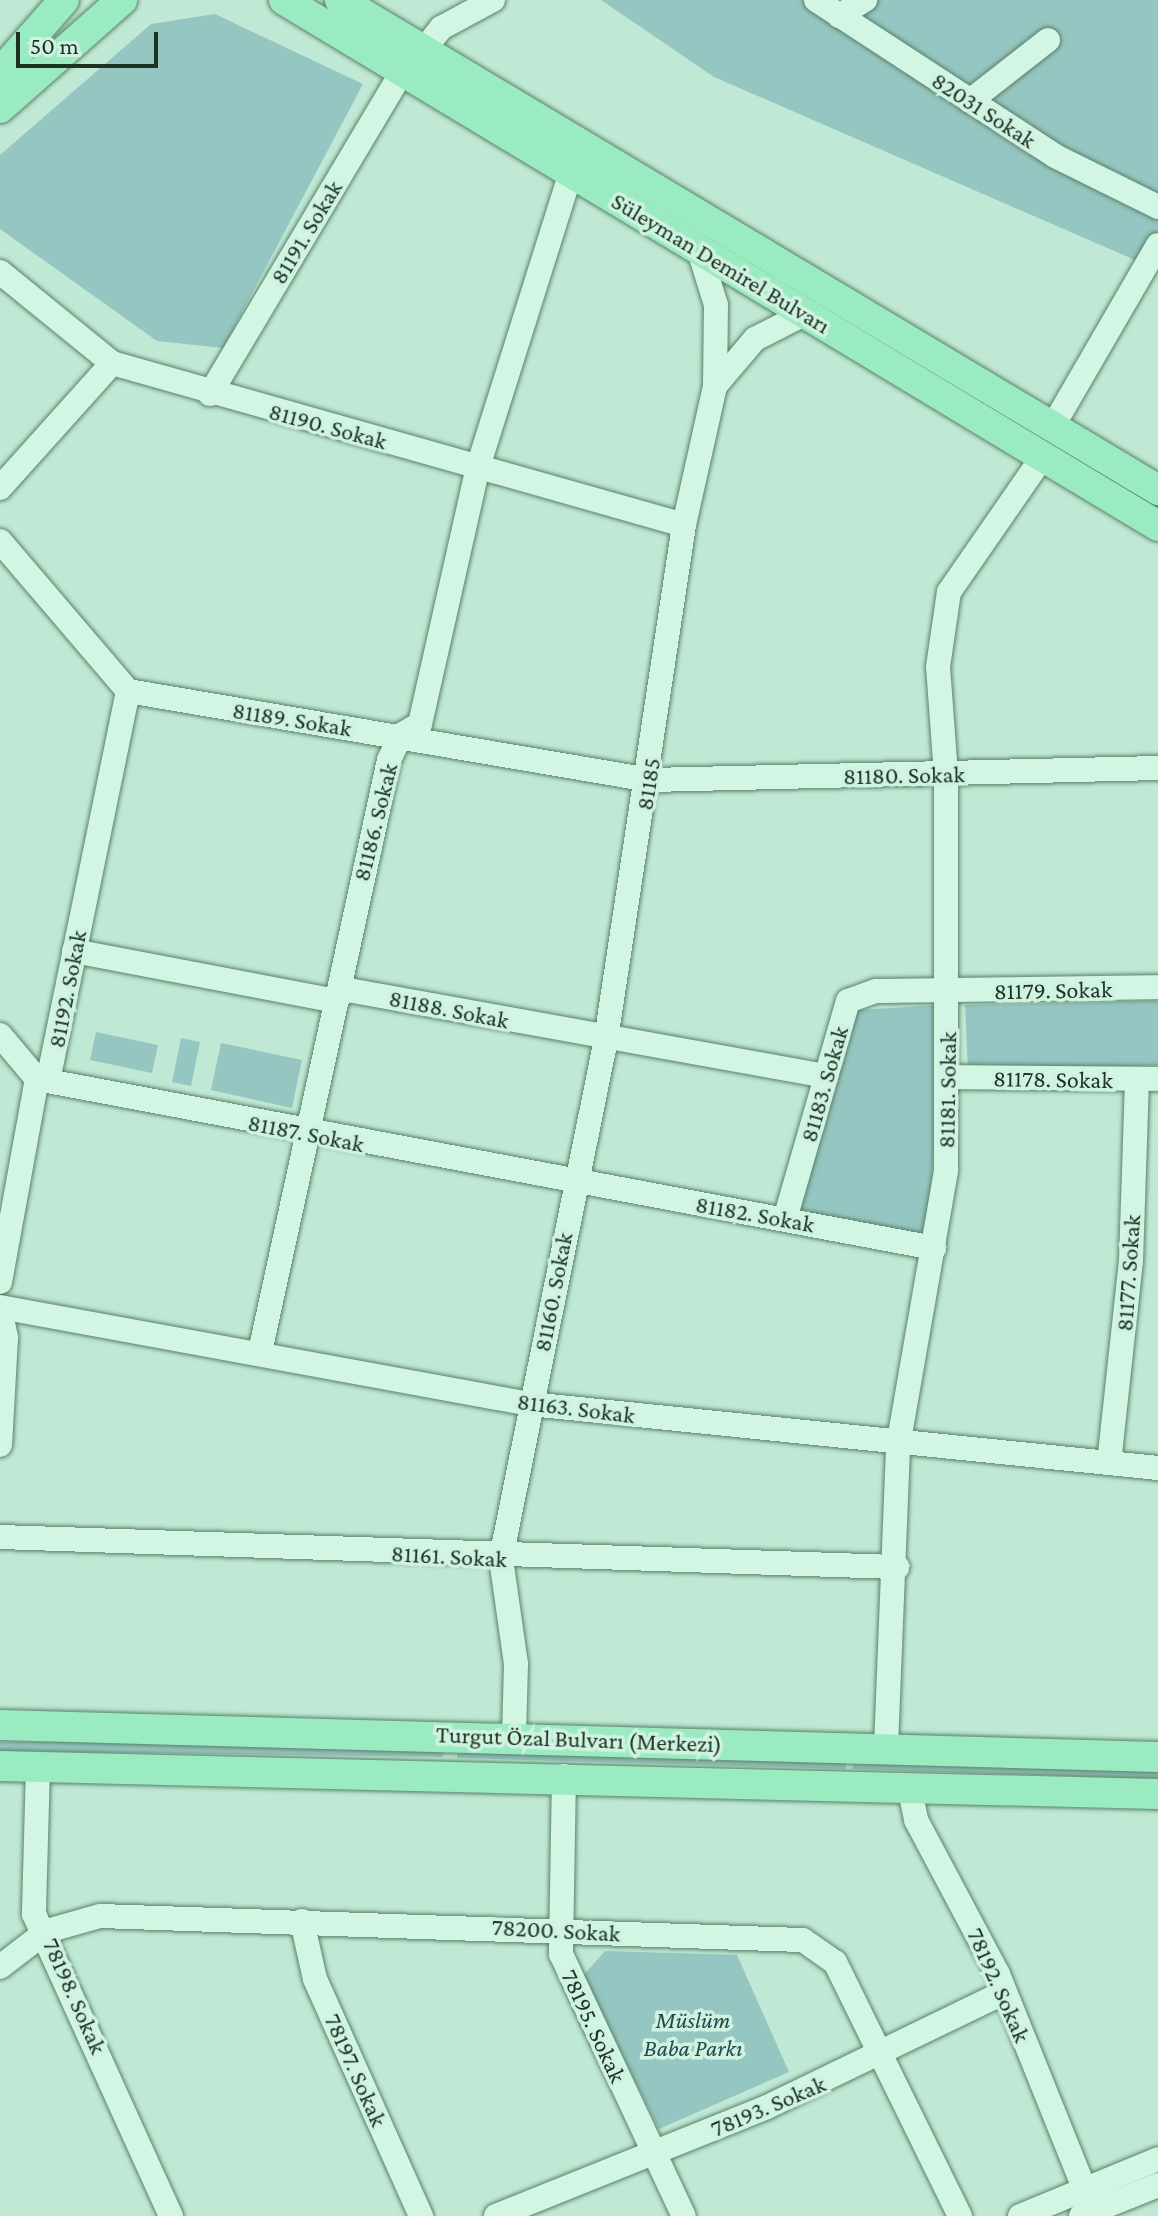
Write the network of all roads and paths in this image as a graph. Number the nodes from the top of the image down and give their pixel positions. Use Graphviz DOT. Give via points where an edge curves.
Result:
graph roads {
  1 [pos="122,0"];
  2 [pos="284,0"];
  3 [pos="340,0"];
  4 [pos="493,0"];
  5 [pos="816,0"];
  6 [pos="865,0"];
  7 [pos="59,3"];
  8 [pos="839,16"];
  9 [pos="1048,40"];
  10 [pos="425,48"];
  11 [pos="403,70"];
  12 [pos="0,73"];
  13 [pos="970,101"];
  14 [pos="0,108"];
  15 [pos="571,172"];
  16 [pos="1158,207"];
  17 [pos="1158,245"];
  18 [pos="699,250"];
  19 [pos="0,272"];
  20 [pos="804,314"];
  21 [pos="112,363"];
  22 [pos="715,386"];
  23 [pos="210,394"];
  24 [pos="1053,426"];
  25 [pos="1041,459"];
  26 [pos="478,467"];
  27 [pos="0,488"];
  28 [pos="1158,490"];
  29 [pos="684,525"];
  30 [pos="1158,526"];
  31 [pos="0,541"];
  32 [pos="128,691"];
  33 [pos="401,735"];
  34 [pos="1158,768"];
  35 [pos="946,775"];
  36 [pos="650,780"];
  37 [pos="74,951"];
  38 [pos="1158,987"];
  39 [pos="948,992"];
  40 [pos="332,1000"];
  41 [pos="0,1035"];
  42 [pos="606,1039"];
  43 [pos="826,1076"];
  44 [pos="949,1077"];
  45 [pos="37,1079"];
  46 [pos="1147,1080"];
  47 [pos="303,1133"];
  48 [pos="575,1181"];
  49 [pos="785,1219"];
  50 [pos="934,1248"];
  51 [pos="0,1282"];
  52 [pos="0,1308"];
  53 [pos="260,1352"];
  54 [pos="530,1404"];
  55 [pos="0,1445"];
  56 [pos="898,1446"];
  57 [pos="1109,1463"];
  58 [pos="1158,1468"];
  59 [pos="0,1537"];
  60 [pos="501,1558"];
  61 [pos="897,1567"];
  62 [pos="0,1725"];
  63 [pos="514,1736"];
  64 [pos="886,1747"];
  65 [pos="1158,1757"];
  66 [pos="0,1766"];
  67 [pos="38,1767"];
  68 [pos="564,1776"];
  69 [pos="909,1786"];
  70 [pos="1158,1794"];
  71 [pos="302,1921"];
  72 [pos="557,1929"];
  73 [pos="47,1931"];
  74 [pos="0,1967"];
  75 [pos="1005,1992"];
  76 [pos="880,2054"];
  77 [pos="654,2154"];
  78 [pos="1158,2159"];
  79 [pos="1158,2185"];
  80 [pos="1084,2188"];
  81 [pos="171,2216"];
  82 [pos="421,2216"];
  83 [pos="496,2216"];
  84 [pos="684,2216"];
  85 [pos="960,2216"];
  86 [pos="1020,2216"];
  87 [pos="1081,2216"];
  1 -- 14 [label="main road"];
  2 -- 11 [label="main road, Süleyman Demirel Bulvarı"];
  3 -- 10 [label="main road, Süleyman Demirel Bulvarı"];
  4 -- 10 [label="street" via="441,28"];
  5 -- 8 [label="street, 82031 Sokak"];
  6 -- 8 [label="street"];
  7 -- 12 [label="main road"];
  8 -- 13 [label="street, 82031 Sokak"];
  9 -- 13 [label="street"];
  10 -- 24 [label="main road, Süleyman Demirel Bulvarı"];
  11 -- 15 [label="main road, Süleyman Demirel Bulvarı"];
  11 -- 23 [label="street, 81191. Sokak"];
  13 -- 16 [label="street, 82031 Sokak" via="1055,156"];
  15 -- 18 [label="main road, Süleyman Demirel Bulvarı"];
  15 -- 26 [label="street, 81186. Sokak"];
  17 -- 24 [label="street"];
  18 -- 20 [label="main road, Süleyman Demirel Bulvarı"];
  18 -- 22 [label="street, 81185" via="716,305"];
  19 -- 21 [label="street, 81190. Sokak"];
  20 -- 22 [label="street, 81185" via="755,339"];
  20 -- 25 [label="main road, Süleyman Demirel Bulvarı"];
  21 -- 23 [label="street, 81190. Sokak"];
  21 -- 27 [label="street"];
  22 -- 29 [label="street, 81185"];
  23 -- 26 [label="street, 81190. Sokak"];
  24 -- 28 [label="main road, Süleyman Demirel Bulvarı"];
  25 -- 30 [label="main road, Süleyman Demirel Bulvarı"];
  25 -- 35 [label="street, 81181. Sokak" via="949,592 938,667"];
  26 -- 29 [label="street, 81190. Sokak"];
  26 -- 33 [label="street, 81186. Sokak" via="420,724"];
  29 -- 36 [label="street, 81185"];
  31 -- 32 [label="street"];
  32 -- 33 [label="street, 81189. Sokak"];
  32 -- 37 [label="street, 81192. Sokak"];
  33 -- 36 [label="street, 81189. Sokak"];
  33 -- 40 [label="street, 81186. Sokak"];
  34 -- 35 [label="street, 81180. Sokak"];
  35 -- 36 [label="street, 81180. Sokak"];
  35 -- 39 [label="street, 81181. Sokak"];
  36 -- 42 [label="street, 81185"];
  37 -- 40 [label="street, 81188. Sokak"];
  37 -- 45 [label="street, 81192. Sokak" via="50,1071"];
  38 -- 39 [label="street, 81179. Sokak"];
  39 -- 43 [label="street, 81183. Sokak" via="876,991 848,1001"];
  39 -- 44 [label="street, 81181. Sokak"];
  40 -- 42 [label="street, 81188. Sokak" via="348,990"];
  40 -- 47 [label="street, 81186. Sokak"];
  41 -- 45 [label="street"];
  42 -- 43 [label="street, 81188. Sokak"];
  42 -- 48 [label="street, 81185"];
  43 -- 49 [label="street, 81183. Sokak"];
  44 -- 46 [label="street, 81178. Sokak"];
  44 -- 50 [label="street, 81181. Sokak"];
  45 -- 47 [label="street, 81187. Sokak"];
  45 -- 51 [label="street, 81192. Sokak"];
  46 -- 57 [label="street, 81177. Sokak"];
  47 -- 48 [label="street, 81187. Sokak"];
  47 -- 53 [label="street, 81186. Sokak"];
  48 -- 49 [label="street, 81182. Sokak"];
  48 -- 54 [label="street, 81160. Sokak"];
  49 -- 50 [label="street, 81182. Sokak"];
  50 -- 56 [label="street, 81181. Sokak"];
  52 -- 53 [label="street, 81163. Sokak"];
  52 -- 55 [label="street" via="6,1338"];
  53 -- 54 [label="street, 81163. Sokak"];
  54 -- 56 [label="street, 81163. Sokak"];
  54 -- 60 [label="street, 81160. Sokak"];
  56 -- 57 [label="street, 81163. Sokak"];
  56 -- 61 [label="street, 81181. Sokak"];
  57 -- 58 [label="street, 81163. Sokak"];
  59 -- 60 [label="street, 81161. Sokak"];
  60 -- 61 [label="street, 81161. Sokak"];
  60 -- 63 [label="street, 81160. Sokak" via="516,1664"];
  61 -- 64 [label="street, 81181. Sokak"];
  62 -- 63 [label="main road, Turgut Özal Bulvarı (Merkezi)"];
  63 -- 64 [label="main road, Turgut Özal Bulvarı (Merkezi)"];
  64 -- 65 [label="main road, Turgut Özal Bulvarı (Merkezi)"];
  66 -- 67 [label="main road, Turgut Özal Bulvarı (Merkezi)"];
  67 -- 68 [label="main road, Turgut Özal Bulvarı (Merkezi)"];
  67 -- 73 [label="street, 78198. Sokak" via="34,1914"];
  68 -- 69 [label="main road, Turgut Özal Bulvarı (Merkezi)"];
  68 -- 72 [label="street, 78195. Sokak"];
  69 -- 70 [label="main road, Turgut Özal Bulvarı (Merkezi)"];
  69 -- 75 [label="street, 78192. Sokak" via="916,1820"];
  71 -- 72 [label="street, 78200. Sokak"];
  71 -- 73 [label="street, 78200. Sokak" via="100,1916"];
  71 -- 82 [label="street, 78197. Sokak" via="315,1979"];
  72 -- 76 [label="street, 78200. Sokak" via="814,1943 835,1962"];
  72 -- 77 [label="street, 78195. Sokak" via="563,1961"];
  73 -- 74 [label="street, 78200. Sokak"];
  73 -- 81 [label="street, 78198. Sokak"];
  75 -- 76 [label="street, 78193. Sokak"];
  75 -- 80 [label="street, 78192. Sokak"];
  76 -- 77 [label="street, 78193. Sokak"];
  76 -- 85 [label="street, 78200. Sokak"];
  77 -- 83 [label="street, 78193. Sokak"];
  77 -- 84 [label="street, 78195. Sokak"];
  78 -- 80 [label="street"];
  79 -- 87 [label="street"];
  80 -- 86 [label="street"];
}
